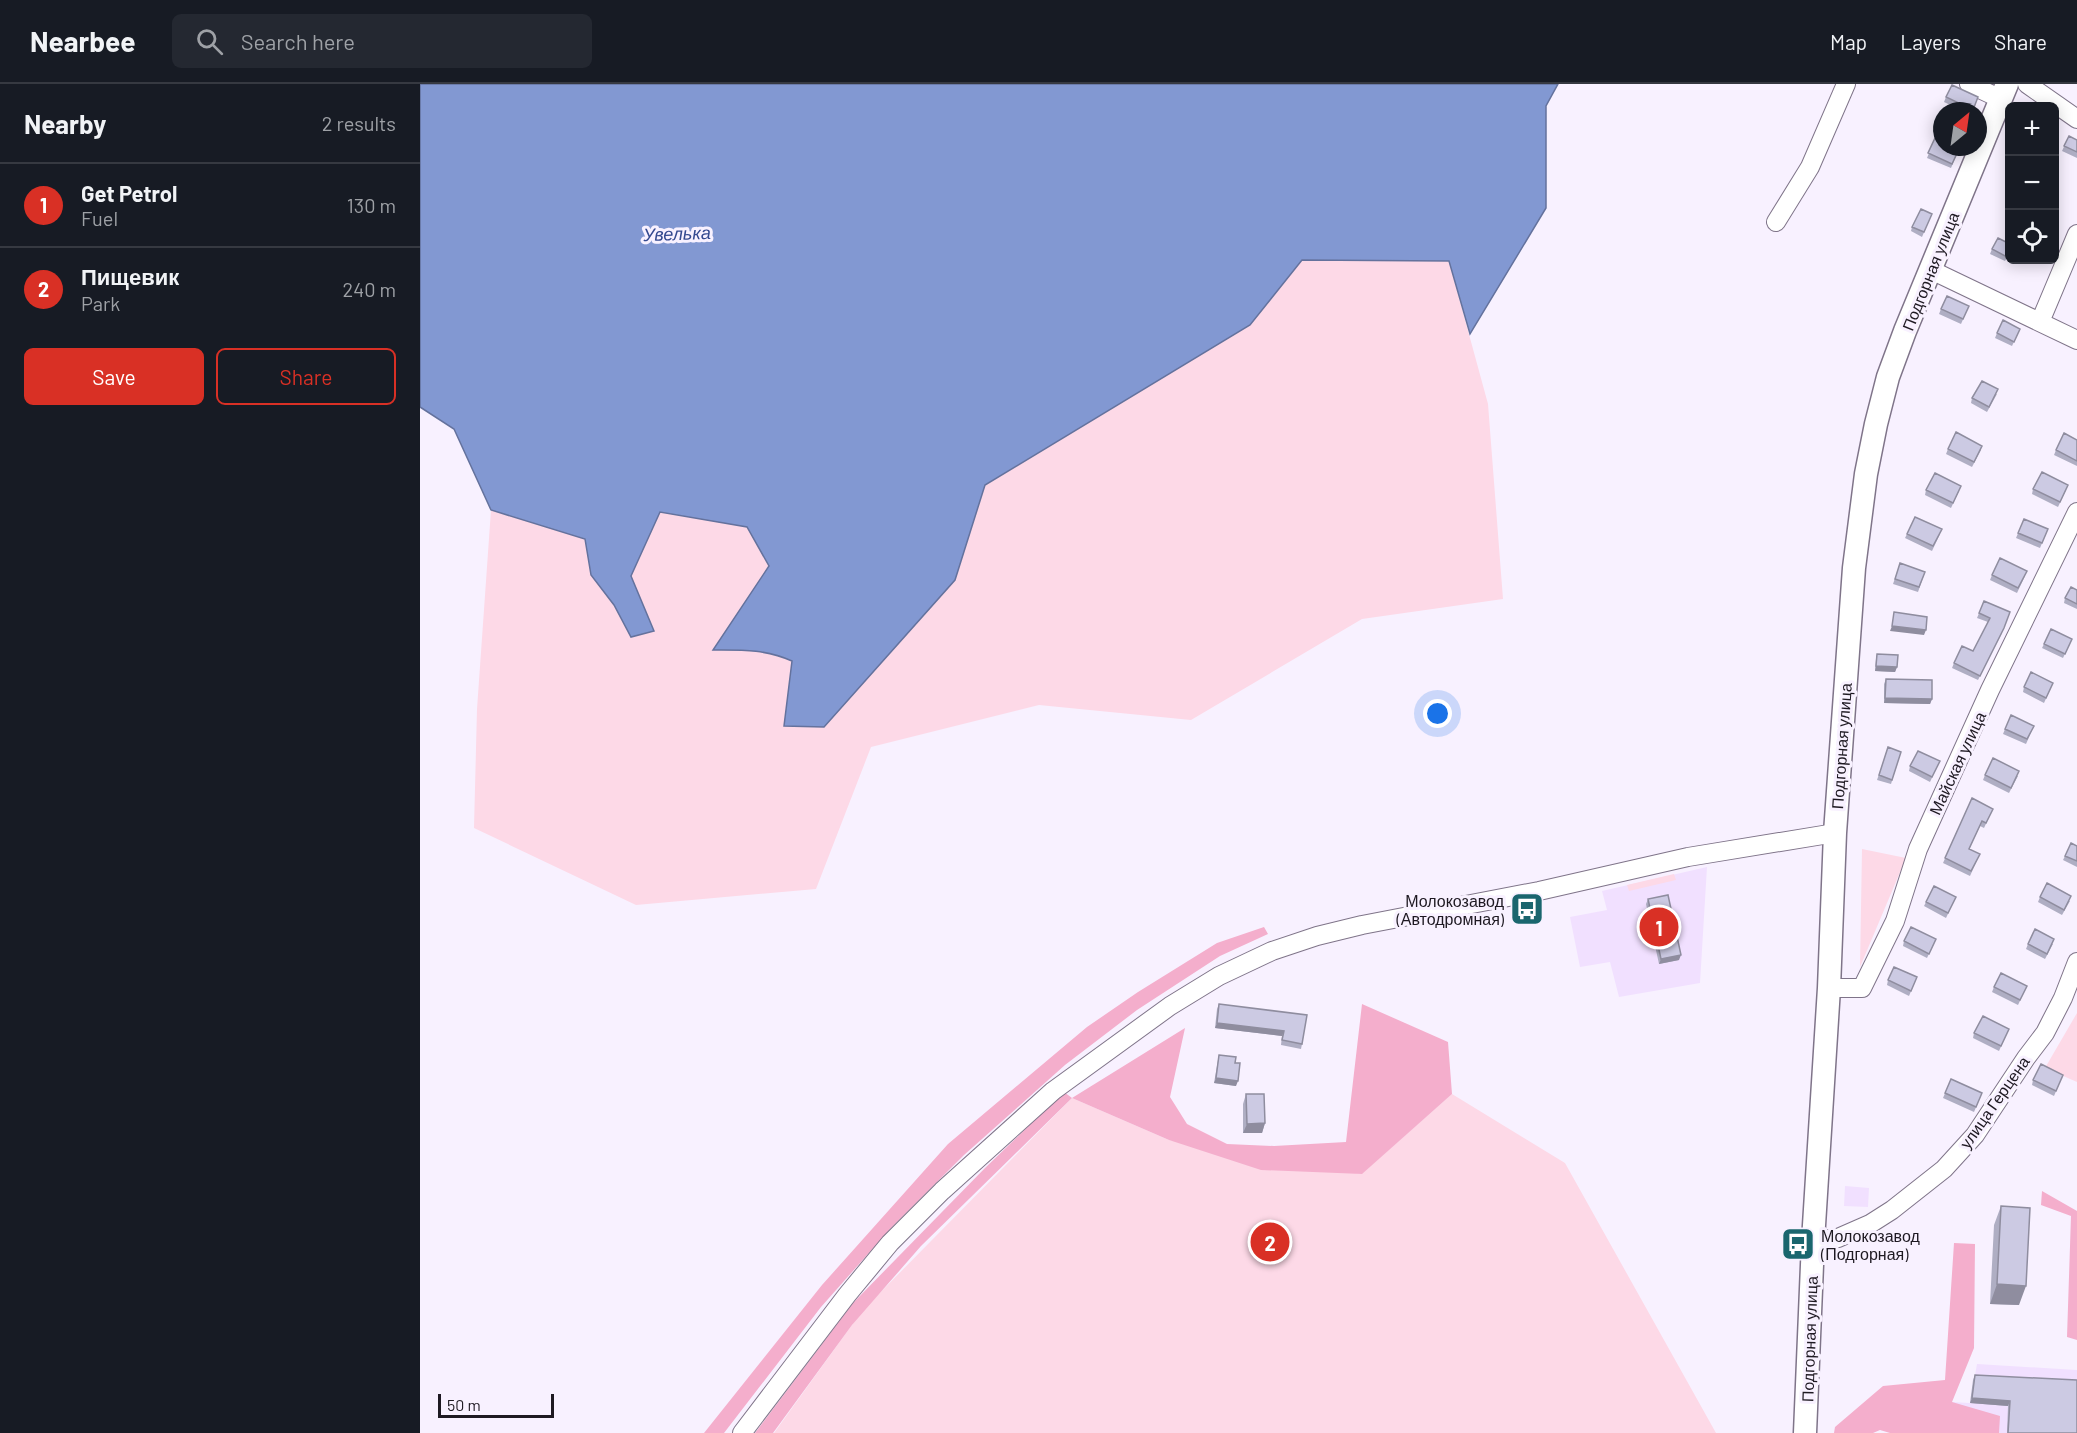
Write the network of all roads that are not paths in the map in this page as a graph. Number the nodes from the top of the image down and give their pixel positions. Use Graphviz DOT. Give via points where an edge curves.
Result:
graph roads {
  1 [pos="1846,84"];
  2 [pos="1969,84"];
  3 [pos="2027,84"];
  4 [pos="2004,92"];
  5 [pos="2077,119"];
  6 [pos="1776,222"];
  7 [pos="2077,234"];
  8 [pos="1931,270"];
  9 [pos="2040,322"];
  10 [pos="2077,339"];
  11 [pos="2077,512"];
  12 [pos="1835,833"];
  13 [pos="2077,962"];
  14 [pos="2077,981"];
  15 [pos="1829,988"];
  16 [pos="2063,998"];
  17 [pos="1812,1241"];
  18 [pos="742,1433"];
  19 [pos="1805,1433"];
  1 -- 6 [label="street" via="1810,167"];
  2 -- 4 [label="street"];
  3 -- 5 [label="street"];
  4 -- 8 [label="street, Подгорная улица"];
  7 -- 9 [label="street"];
  8 -- 9 [label="street"];
  8 -- 12 [label="street, Подгорная улица" via="1888,377 1866,474 1854,568"];
  9 -- 10 [label="street"];
  11 -- 15 [label="street, Майская улица" via="1918,849 1895,921 1862,988"];
  12 -- 15 [label="street, Подгорная улица"];
  12 -- 18 [label="street" via="1688,857 1350,928 1272,951 1219,976 1170,1006 1053,1091 942,1191 861,1278"];
  13 -- 16 [label="street, улица Герцена"];
  14 -- 16 [label="street"];
  15 -- 17 [label="street, Подгорная улица"];
  16 -- 17 [label="street, улица Герцена" via="2045,1033 1975,1135 1944,1169 1870,1224 1838,1238"];
  17 -- 19 [label="street, Подгорная улица"];
}
